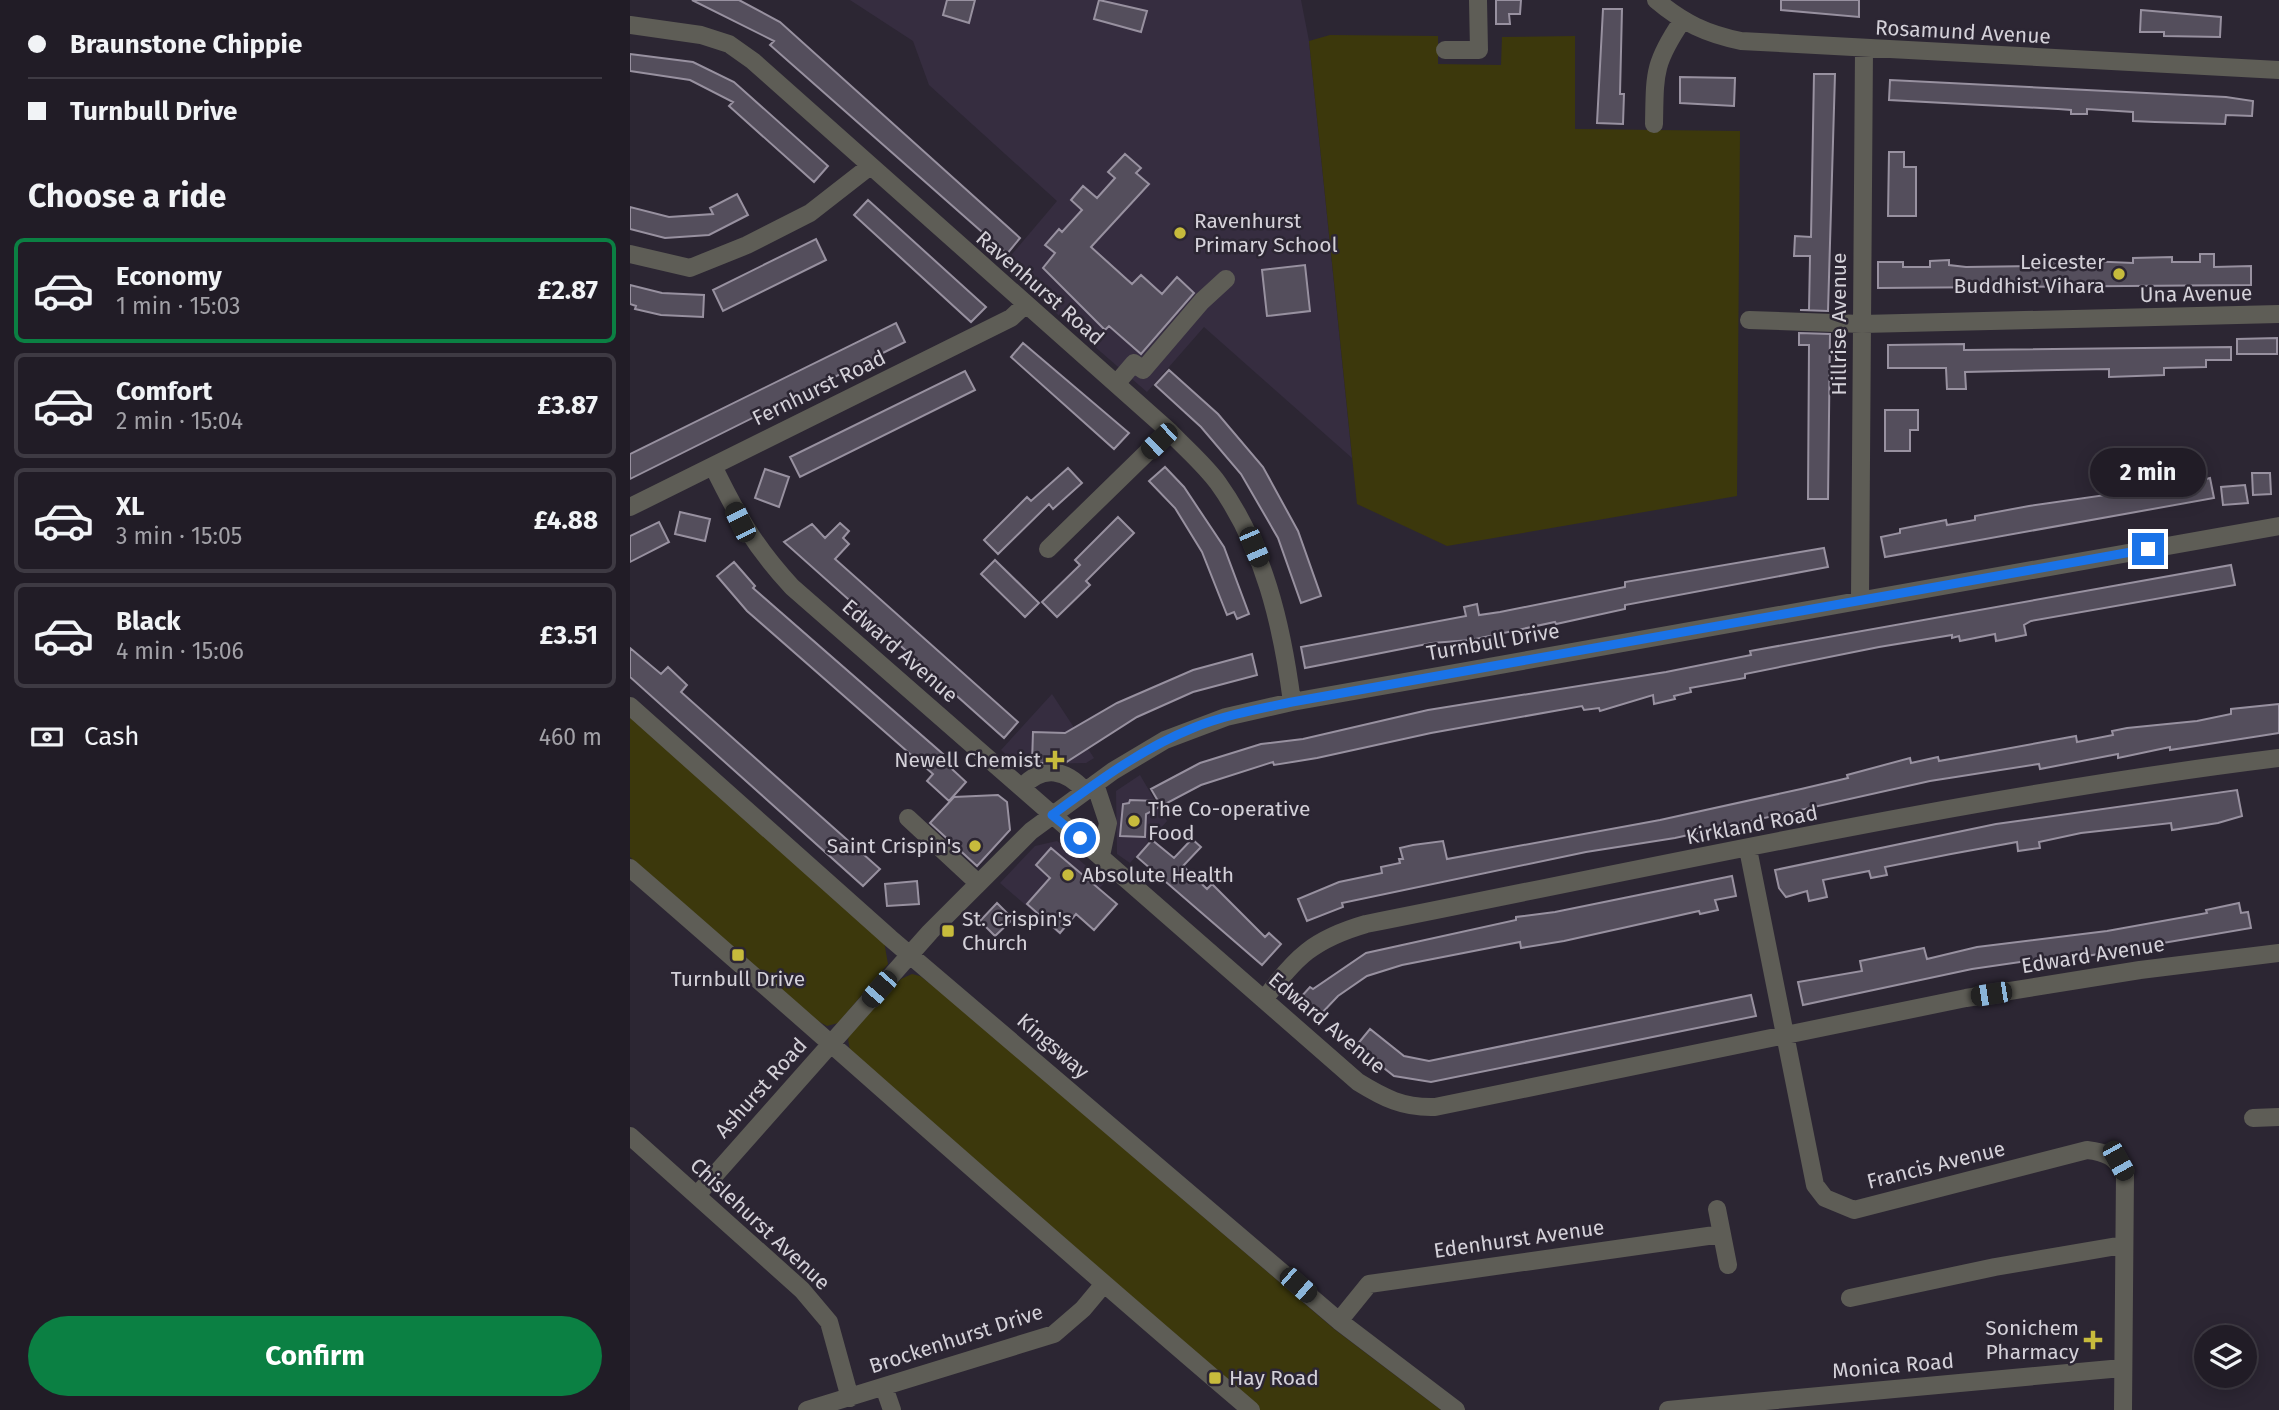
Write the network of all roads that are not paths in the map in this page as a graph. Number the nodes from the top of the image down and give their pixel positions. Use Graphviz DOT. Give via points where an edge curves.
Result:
graph roads {
  1 [pos="1478,0"];
  2 [pos="1656,0"];
  3 [pos="1682,21"];
  4 [pos="630,25"];
  5 [pos="1445,50"];
  6 [pos="1864,50"];
  7 [pos="2279,70"];
  8 [pos="1654,124"];
  9 [pos="869,167"];
  10 [pos="630,254"];
  11 [pos="1226,279"];
  12 [pos="1025,305"];
  13 [pos="2279,314"];
  14 [pos="1749,320"];
  15 [pos="1862,324"];
  16 [pos="1116,384"];
  17 [pos="1169,431"];
  18 [pos="713,466"];
  19 [pos="630,507"];
  20 [pos="2279,526"];
  21 [pos="1048,549"];
  22 [pos="1860,599"];
  23 [pos="1292,702"];
  24 [pos="630,706"];
  25 [pos="2279,758"];
  26 [pos="1023,787"];
  27 [pos="1090,787"];
  28 [pos="1052,815"];
  29 [pos="908,818"];
  30 [pos="1748,849"];
  31 [pos="1101,856"];
  32 [pos="630,868"];
  33 [pos="978,883"];
  34 [pos="910,953"];
  35 [pos="2279,953"];
  36 [pos="1264,1000"];
  37 [pos="1787,1036"];
  38 [pos="832,1042"];
  39 [pos="2279,1117"];
  40 [pos="2253,1118"];
  41 [pos="630,1136"];
  42 [pos="696,1195"];
  43 [pos="1717,1209"];
  44 [pos="1722,1234"];
  45 [pos="2123,1245"];
  46 [pos="1728,1265"];
  47 [pos="1103,1285"];
  48 [pos="1850,1298"];
  49 [pos="1339,1321"];
  50 [pos="2122,1368"];
  51 [pos="884,1387"];
  52 [pos="850,1398"];
  53 [pos="807,1410"];
  54 [pos="892,1410"];
  55 [pos="1251,1410"];
  56 [pos="1456,1410"];
  57 [pos="1668,1410"];
  58 [pos="2123,1410"];
  1 -- 5 [label="street" via="1479,50"];
  2 -- 3 [label="street, Rosamund Avenue"];
  3 -- 6 [label="street, Rosamund Avenue" via="1710,35 1741,41"];
  3 -- 8 [label="street" via="1665,45 1655,71"];
  4 -- 9 [label="street, Ravenhurst Road" via="729,44"];
  6 -- 7 [label="street, Rosamund Avenue"];
  6 -- 15 [label="street, Hillrise Avenue"];
  9 -- 10 [label="street" via="810,213 690,268"];
  9 -- 12 [label="street, Ravenhurst Road"];
  11 -- 16 [label="street" via="1143,370 1134,363"];
  12 -- 16 [label="street, Ravenhurst Road"];
  12 -- 18 [label="street, Fernhurst Road" via="1011,318"];
  13 -- 15 [label="street, Una Avenue"];
  14 -- 15 [label="street, Una Avenue"];
  15 -- 22 [label="street, Hillrise Avenue"];
  16 -- 17 [label="street, Ravenhurst Road"];
  17 -- 21 [label="street"];
  17 -- 23 [label="street, Ravenhurst Road" via="1217,482 1247,529 1272,598"];
  18 -- 19 [label="street, Fernhurst Road"];
  18 -- 26 [label="street, Edward Avenue" via="747,532 792,587"];
  20 -- 22 [label="street, Turnbull Drive"];
  22 -- 23 [label="street, Turnbull Drive"];
  23 -- 27 [label="street, Turnbull Drive" via="1196,727 1136,756"];
  24 -- 34 [label="street, Kingsway"];
  25 -- 30 [label="street, Kirkland Road" via="2099,784"];
  26 -- 27 [label="street" via="1041,774 1057,772"];
  26 -- 28 [label="street, Edward Avenue"];
  27 -- 28 [label="street, Turnbull Drive"];
  27 -- 31 [label="street" via="1108,822"];
  28 -- 31 [label="street, Edward Avenue"];
  28 -- 33 [label="street, Turnbull Drive"];
  29 -- 33 [label="street"];
  30 -- 36 [label="street, Kirkland Road" via="1334,933 1309,947 1288,967"];
  30 -- 37 [label="street, Francis Avenue"];
  31 -- 36 [label="street, Edward Avenue"];
  32 -- 38 [label="street"];
  33 -- 34 [label="street, Turnbull Drive"];
  34 -- 38 [label="street, Turnbull Drive"];
  34 -- 49 [label="street, Kingsway"];
  35 -- 37 [label="street, Edward Avenue" via="1966,998"];
  36 -- 37 [label="street, Edward Avenue" via="1357,1083 1390,1102 1412,1108"];
  37 -- 45 [label="street, Francis Avenue" via="1815,1185 1825,1198 1854,1210 2087,1150 2104,1152 2118,1161 2125,1174"];
  38 -- 42 [label="street, Ashurst Road"];
  38 -- 47 [label="street"];
  39 -- 40 [label="street"];
  41 -- 42 [label="street, Chislehurst Avenue"];
  42 -- 52 [label="street, Chislehurst Avenue" via="802,1290 829,1322"];
  43 -- 44 [label="street"];
  44 -- 46 [label="street"];
  44 -- 49 [label="street, Edenhurst Avenue" via="1369,1284"];
  45 -- 48 [label="street"];
  45 -- 50 [label="street, Francis Avenue"];
  47 -- 51 [label="street, Brockenhurst Drive" via="1054,1334"];
  47 -- 55 [label="street"];
  49 -- 56 [label="street, Kingsway"];
  50 -- 57 [label="street, Monica Road"];
  50 -- 58 [label="street, Francis Avenue"];
  51 -- 52 [label="street, Brockenhurst Drive"];
  51 -- 54 [label="street"];
  52 -- 53 [label="street, Brockenhurst Drive"];
}
